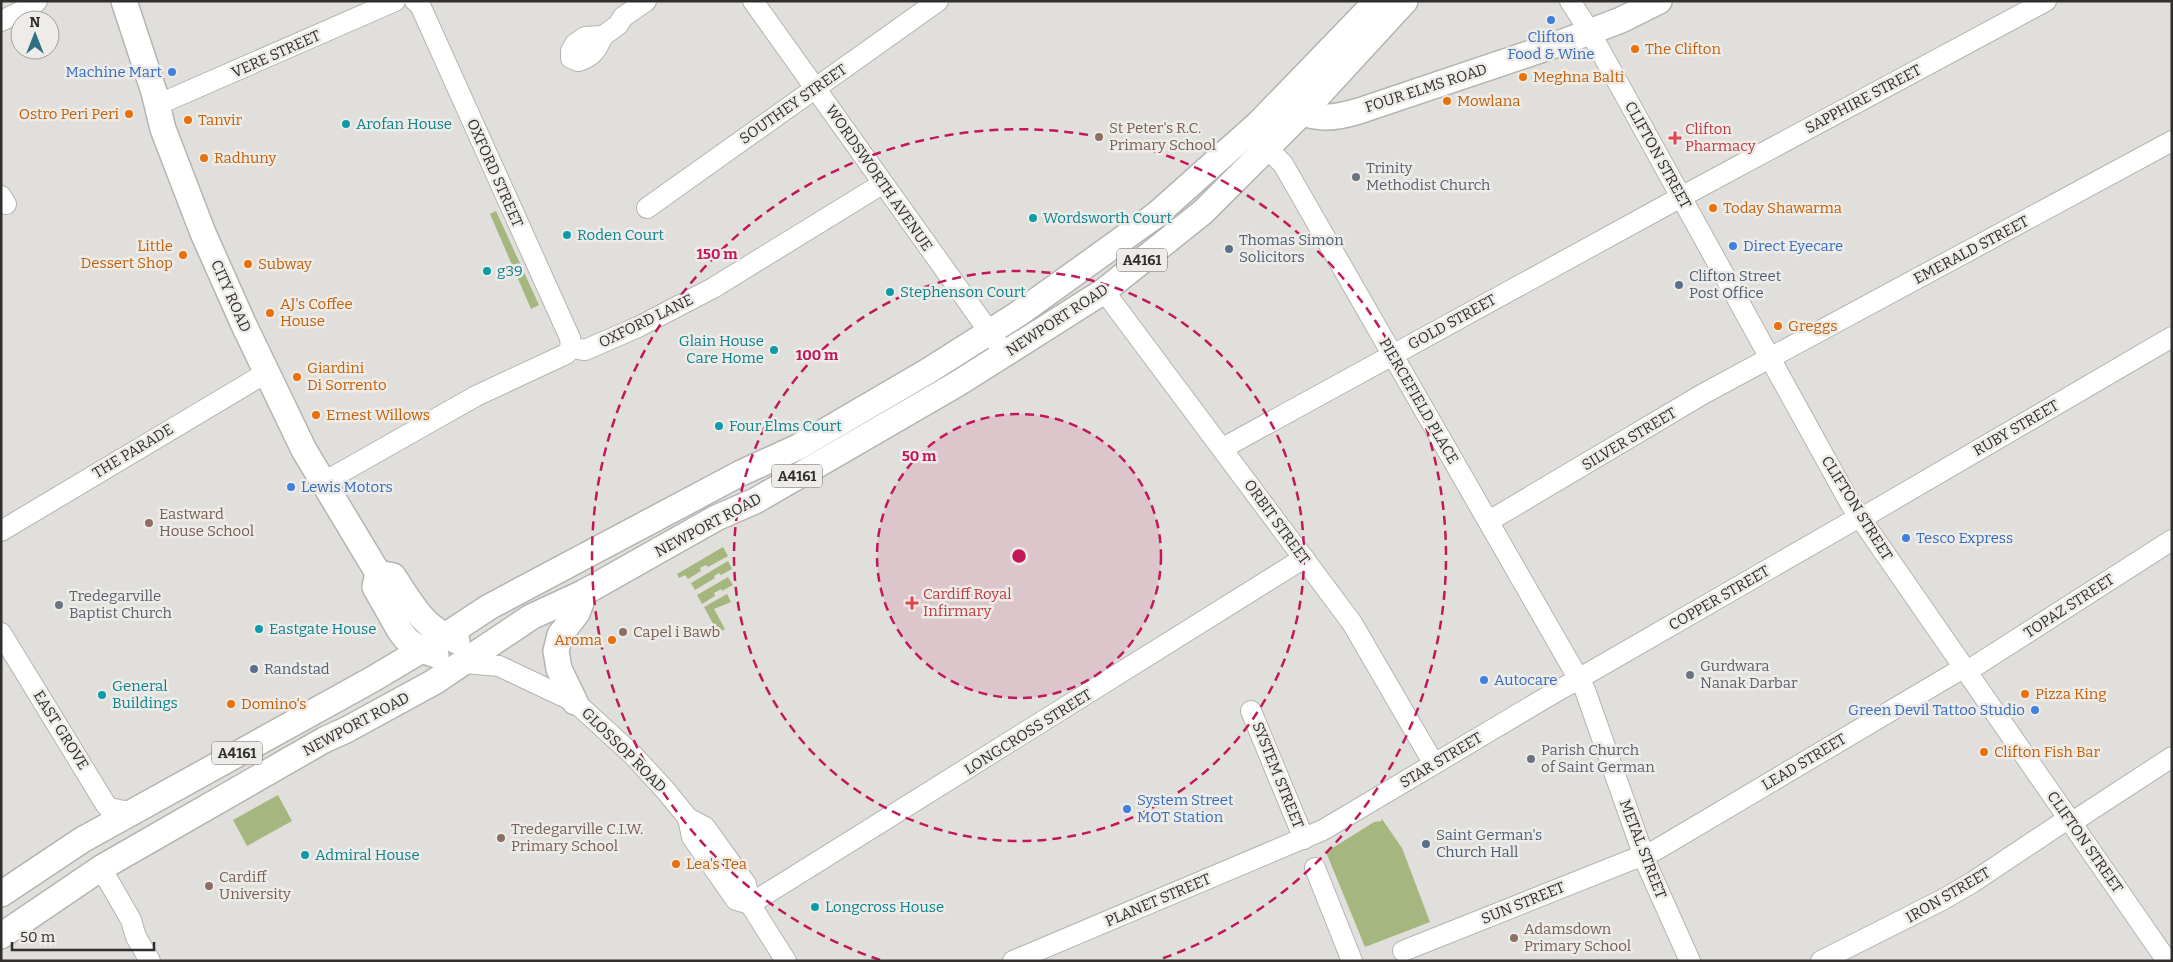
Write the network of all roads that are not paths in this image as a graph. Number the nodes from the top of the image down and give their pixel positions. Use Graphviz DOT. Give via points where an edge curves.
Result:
graph roads {
  1 [pos="37,1"];
  2 [pos="124,1"];
  3 [pos="395,1"];
  4 [pos="415,1"];
  5 [pos="646,1"];
  6 [pos="753,1"];
  7 [pos="938,1"];
  8 [pos="1377,1"];
  9 [pos="1405,1"];
  10 [pos="1570,1"];
  11 [pos="1659,1"];
  12 [pos="2046,1"];
  13 [pos="1,21"];
  14 [pos="1590,32"];
  15 [pos="603,36"];
  16 [pos="815,88"];
  17 [pos="157,105"];
  18 [pos="1303,112"];
  19 [pos="1252,129"];
  20 [pos="2172,141"];
  21 [pos="1266,149"];
  22 [pos="882,184"];
  23 [pos="1681,197"];
  24 [pos="647,208"];
  25 [pos="1104,290"];
  26 [pos="990,332"];
  27 [pos="2172,337"];
  28 [pos="572,348"];
  29 [pos="1004,354"];
  30 [pos="1391,355"];
  31 [pos="1769,358"];
  32 [pos="266,373"];
  33 [pos="1222,448"];
  34 [pos="324,482"];
  35 [pos="1860,518"];
  36 [pos="1489,521"];
  37 [pos="1,531"];
  38 [pos="2172,540"];
  39 [pos="1304,558"];
  40 [pos="378,573"];
  41 [pos="586,592"];
  42 [pos="1,633"];
  43 [pos="445,636"];
  44 [pos="421,650"];
  45 [pos="482,660"];
  46 [pos="1964,670"];
  47 [pos="1578,679"];
  48 [pos="575,702"];
  49 [pos="1251,711"];
  50 [pos="2172,757"];
  51 [pos="1434,764"];
  52 [pos="130,812"];
  53 [pos="2070,821"];
  54 [pos="1304,839"];
  55 [pos="1643,856"];
  56 [pos="101,868"];
  57 [pos="1315,868"];
  58 [pos="1,894"];
  59 [pos="750,904"];
  60 [pos="1,936"];
  61 [pos="1403,951"];
  62 [pos="2166,958"];
  63 [pos="150,961"];
  64 [pos="786,961"];
  65 [pos="1013,961"];
  66 [pos="1352,961"];
  67 [pos="1690,961"];
  68 [pos="1821,961"];
  1 -- 13 [label="street"];
  2 -- 17 [label="main road, CITY ROAD"];
  3 -- 17 [label="street, VERE STREET"];
  4 -- 28 [label="street, OXFORD STREET" via="424,13"];
  5 -- 15 [label="street"];
  6 -- 16 [label="street, WORDSWORTH AVENUE"];
  7 -- 16 [label="street, SOUTHEY STREET"];
  8 -- 19 [label="main road, NEWPORT ROAD / A4161"];
  9 -- 18 [label="main road, NEWPORT ROAD / A4161"];
  10 -- 14 [label="street, CLIFTON STREET"];
  11 -- 14 [label="main road, FOUR ELMS ROAD"];
  12 -- 23 [label="street, SAPPHIRE STREET"];
  14 -- 18 [label="main road, FOUR ELMS ROAD" via="1359,111 1331,117"];
  14 -- 23 [label="street, CLIFTON STREET"];
  16 -- 22 [label="street, WORDSWORTH AVENUE"];
  16 -- 24 [label="street, SOUTHEY STREET"];
  17 -- 32 [label="main road, CITY ROAD" via="184,184"];
  18 -- 19 [label="main road, FOUR ELMS ROAD" via="1285,114"];
  18 -- 21 [label="main road, NEWPORT ROAD / A4161"];
  19 -- 21 [label="street, PIERCEFIELD PLACE"];
  19 -- 26 [label="main road, NEWPORT ROAD / A4161" via="1156,215"];
  20 -- 31 [label="street, EMERALD STREET"];
  21 -- 25 [label="main road, NEWPORT ROAD / A4161" via="1203,212"];
  21 -- 30 [label="street, PIERCEFIELD PLACE" via="1283,164"];
  22 -- 26 [label="street, WORDSWORTH AVENUE"];
  22 -- 28 [label="street, OXFORD LANE" via="676,308 585,350"];
  23 -- 30 [label="street, GOLD STREET"];
  23 -- 31 [label="street, CLIFTON STREET"];
  25 -- 29 [label="main road, NEWPORT ROAD / A4161"];
  25 -- 33 [label="street, ORBIT STREET"];
  26 -- 29 [label="street, WORDSWORTH AVENUE"];
  26 -- 43 [label="main road, NEWPORT ROAD / A4161" via="798,447 741,473 519,590"];
  27 -- 35 [label="street, RUBY STREET"];
  28 -- 34 [label="street, OXFORD LANE" via="566,354 445,412"];
  29 -- 41 [label="main road, NEWPORT ROAD / A4161" via="755,501 716,518"];
  30 -- 33 [label="street, GOLD STREET"];
  30 -- 36 [label="street, PIERCEFIELD PLACE"];
  31 -- 35 [label="street, CLIFTON STREET"];
  31 -- 36 [label="street, SILVER STREET"];
  32 -- 34 [label="main road, CITY ROAD" via="304,450"];
  32 -- 37 [label="street, THE PARADE"];
  33 -- 39 [label="street, ORBIT STREET"];
  34 -- 40 [label="main road, CITY ROAD"];
  35 -- 46 [label="street, CLIFTON STREET"];
  35 -- 47 [label="street, COPPER STREET"];
  36 -- 47 [label="street, PIERCEFIELD PLACE"];
  38 -- 46 [label="street, TOPAZ STREET" via="1972,668"];
  39 -- 51 [label="street, ORBIT STREET" via="1352,623"];
  39 -- 59 [label="street, LONGCROSS STREET"];
  40 -- 43 [label="main road" via="393,576 424,620"];
  40 -- 44 [label="main road, CITY ROAD" via="375,587 385,606 407,640"];
  41 -- 45 [label="main road, NEWPORT ROAD / A4161" via="512,628"];
  41 -- 48 [label="main road" via="577,613 560,635 556,651 559,669"];
  42 -- 52 [label="street, EAST GROVE" via="109,808"];
  43 -- 44 [label="main road, NEWPORT ROAD / A4161"];
  43 -- 45 [label="main road"];
  44 -- 45 [label="main road"];
  44 -- 52 [label="main road, NEWPORT ROAD / A4161"];
  45 -- 48 [label="street, GLOSSOP ROAD"];
  45 -- 56 [label="main road, NEWPORT ROAD / A4161" via="303,752"];
  46 -- 53 [label="street, CLIFTON STREET"];
  46 -- 55 [label="street, LEAD STREET"];
  47 -- 51 [label="street, STAR STREET"];
  47 -- 55 [label="street, METAL STREET" via="1587,695"];
  48 -- 59 [label="street, GLOSSOP ROAD" via="632,754 688,818 692,837 736,900"];
  49 -- 54 [label="street, SYSTEM STREET"];
  50 -- 53 [label="street, IRON STREET"];
  51 -- 54 [label="street, STAR STREET"];
  52 -- 58 [label="main road, NEWPORT ROAD / A4161"];
  53 -- 62 [label="street, CLIFTON STREET"];
  53 -- 68 [label="street, IRON STREET" via="2063,822 1942,900"];
  54 -- 65 [label="street, PLANET STREET"];
  55 -- 61 [label="street, SUN STREET"];
  55 -- 67 [label="street, METAL STREET"];
  56 -- 60 [label="main road, NEWPORT ROAD / A4161"];
  56 -- 63 [label="street"];
  57 -- 66 [label="street"];
  59 -- 64 [label="street, GLOSSOP ROAD"];
}
